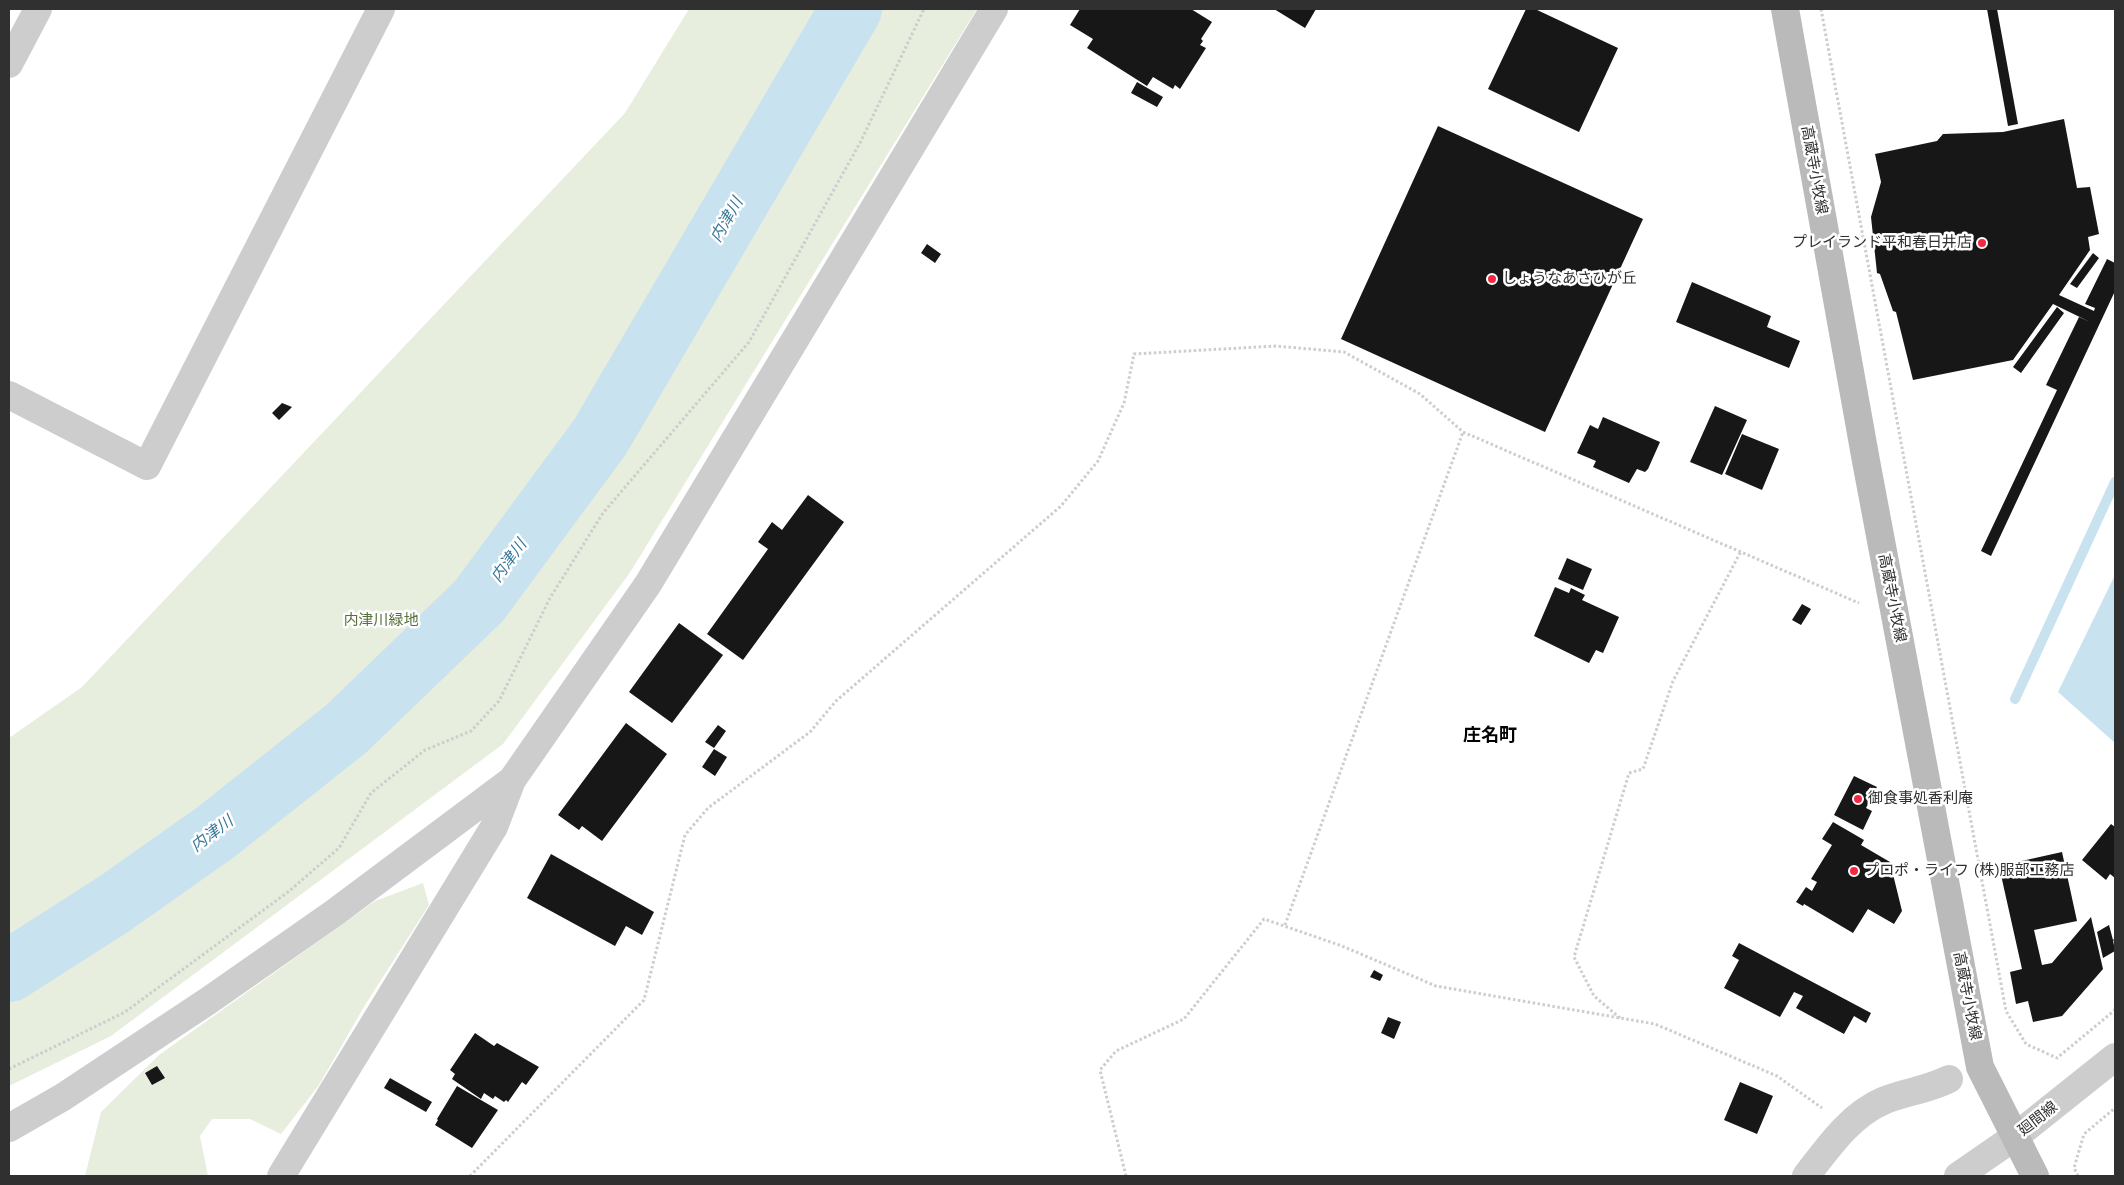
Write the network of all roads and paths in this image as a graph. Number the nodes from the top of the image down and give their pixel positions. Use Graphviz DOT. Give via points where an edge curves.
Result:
graph roads {
  1 [pos="38,9"];
  2 [pos="381,9"];
  3 [pos="924,9"];
  4 [pos="994,9"];
  5 [pos="1785,9"];
  6 [pos="1821,9"];
  7 [pos="9,64"];
  8 [pos="9,395"];
  9 [pos="1463,432"];
  10 [pos="1741,551"];
  11 [pos="1859,603"];
  12 [pos="512,780"];
  13 [pos="1285,926"];
  14 [pos="2115,1010"];
  15 [pos="1620,1018"];
  16 [pos="2115,1057"];
  17 [pos="9,1070"];
  18 [pos="1949,1079"];
  19 [pos="2115,1108"];
  20 [pos="1824,1109"];
  21 [pos="9,1128"];
  22 [pos="2016,1136"];
  23 [pos="280,1176"];
  24 [pos="470,1176"];
  25 [pos="1126,1176"];
  26 [pos="1806,1176"];
  27 [pos="1958,1176"];
  28 [pos="2035,1176"];
  29 [pos="2078,1176"];
  1 -- 7 [label="street"];
  2 -- 8 [label="street" via="147,466"];
  3 -- 17 [label="path" via="861,141 749,342 603,513 550,598 499,701 471,731 425,750 371,793 340,848 288,892 125,1012"];
  4 -- 12 [label="street" via="648,584"];
  5 -- 22 [label="main road, 高蔵寺小牧線" via="1864,452 1980,1067"];
  6 -- 14 [label="path" via="2006,1011 2026,1044 2057,1058"];
  9 -- 10 [label="path"];
  9 -- 13 [label="path"];
  9 -- 24 [label="path" via="1420,394 1344,352 1276,346 1134,354 1124,403 1098,461 1061,506 836,701 810,732 708,808 685,835 644,1000"];
  10 -- 11 [label="path"];
  10 -- 15 [label="path" via="1673,681 1643,769 1629,773 1574,958 1594,996"];
  12 -- 21 [label="street" via="208,1002 63,1097"];
  12 -- 23 [label="street" via="494,827"];
  13 -- 15 [label="path" via="1436,986"];
  13 -- 25 [label="path" via="1264,919 1184,1018 1116,1051 1100,1070"];
  15 -- 20 [label="path" via="1655,1024 1778,1076"];
  16 -- 22 [label="street, 廻間線"];
  18 -- 26 [label="street" via="1882,1102 1862,1114 1828,1147"];
  19 -- 29 [label="path" via="2084,1134 2074,1168"];
  22 -- 27 [label="street, 廻間線"];
  22 -- 28 [label="main road, 高蔵寺小牧線"];
}
